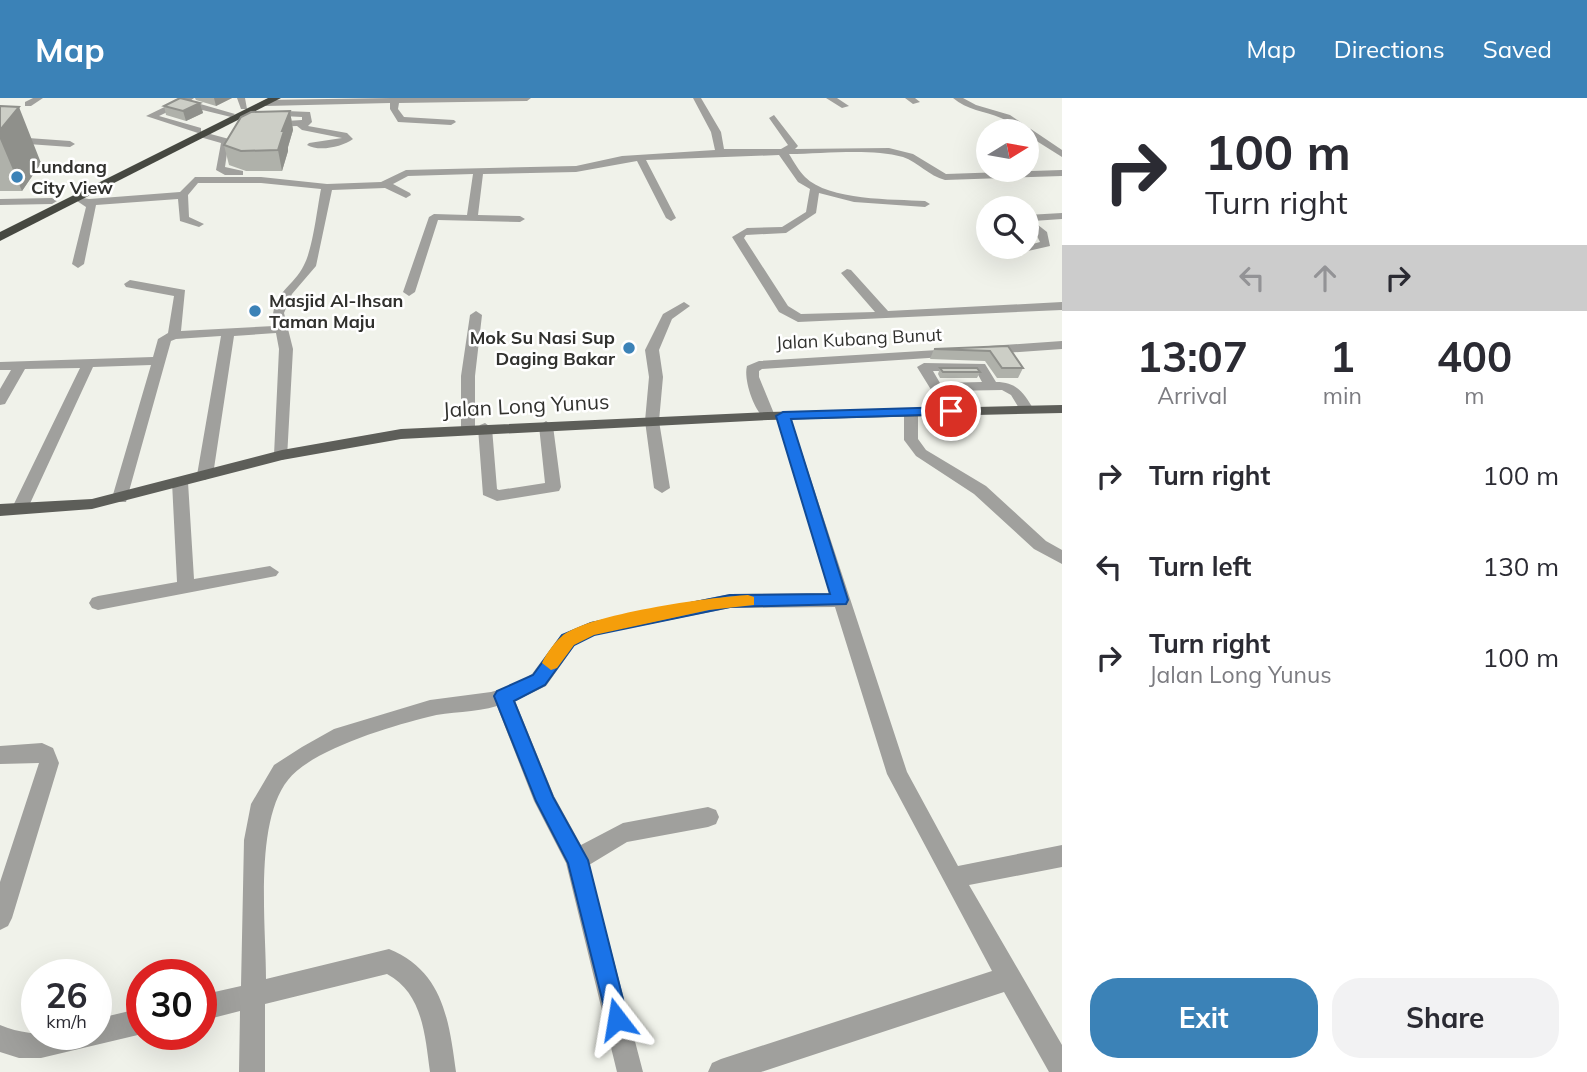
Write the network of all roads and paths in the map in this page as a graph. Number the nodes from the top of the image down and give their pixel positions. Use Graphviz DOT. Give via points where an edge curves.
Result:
graph roads {
  1 [pos="39,98"];
  2 [pos="527,98"];
  3 [pos="697,98"];
  4 [pos="830,98"];
  5 [pos="957,98"];
  6 [pos="395,99"];
  7 [pos="185,100"];
  8 [pos="269,100"];
  9 [pos="243,103"];
  10 [pos="28,104"];
  11 [pos="845,106"];
  12 [pos="232,114"];
  13 [pos="774,118"];
  14 [pos="451,122"];
  15 [pos="300,124"];
  16 [pos="200,132"];
  17 [pos="0,139"];
  18 [pos="70,144"];
  19 [pos="312,145"];
  20 [pos="721,152"];
  21 [pos="782,152"];
  22 [pos="1062,154"];
  23 [pos="640,158"];
  24 [pos="478,172"];
  25 [pos="1062,173"];
  26 [pos="296,174"];
  27 [pos="386,184"];
  28 [pos="327,187"];
  29 [pos="815,188"];
  30 [pos="183,195"];
  31 [pos="405,195"];
  32 [pos="84,200"];
  33 [pos="52,201"];
  34 [pos="0,202"];
  35 [pos="925,204"];
  36 [pos="1062,216"];
  37 [pos="472,218"];
  38 [pos="671,218"];
  39 [pos="520,219"];
  40 [pos="1039,219"];
  41 [pos="199,224"];
  42 [pos="0,227"];
  43 [pos="1039,230"];
  44 [pos="0,237"];
  45 [pos="1039,246"];
  46 [pos="78,264"];
  47 [pos="847,273"];
  48 [pos="130,284"];
  49 [pos="409,292"];
  50 [pos="684,306"];
  51 [pos="1062,306"];
  52 [pos="476,315"];
  53 [pos="885,316"];
  54 [pos="282,329"];
  55 [pos="228,332"];
  56 [pos="174,335"];
  57 [pos="1062,345"];
  58 [pos="159,362"];
  59 [pos="88,364"];
  60 [pos="0,366"];
  61 [pos="20,366"];
  62 [pos="992,386"];
  63 [pos="936,387"];
  64 [pos="0,401"];
  65 [pos="1062,409"];
  66 [pos="1027,410"];
  67 [pos="951,411"];
  68 [pos="911,412"];
  69 [pos="775,416"];
  70 [pos="652,421"];
  71 [pos="546,426"];
  72 [pos="485,428"];
  73 [pos="468,429"];
  74 [pos="282,455"];
  75 [pos="205,475"];
  76 [pos="180,482"];
  77 [pos="662,488"];
  78 [pos="120,498"];
  79 [pos="0,510"];
  80 [pos="19,510"];
  81 [pos="1062,558"];
  82 [pos="270,572"];
  83 [pos="186,587"];
  84 [pos="840,600"];
  85 [pos="98,603"];
  86 [pos="503,696"];
  87 [pos="0,755"];
  88 [pos="708,817"];
  89 [pos="1062,856"];
  90 [pos="578,860"];
  91 [pos="952,878"];
  92 [pos="0,918"];
  93 [pos="1009,978"];
  94 [pos="254,996"];
  95 [pos="217,1004"];
  96 [pos="0,1038"];
  97 [pos="21,1045"];
  98 [pos="1062,1070"];
  99 [pos="252,1072"];
  100 [pos="443,1072"];
  101 [pos="630,1072"];
  102 [pos="721,1072"];
  1 -- 10 [label="street"];
  2 -- 6 [label="street"];
  3 -- 20 [label="street" via="716,132"];
  4 -- 11 [label="street"];
  5 -- 22 [label="street" via="1007,117"];
  6 -- 8 [label="street"];
  6 -- 14 [label="street" via="394,109 401,120"];
  7 -- 12 [label="street"];
  7 -- 16 [label="street" via="151,117"];
  8 -- 9 [label="highway"];
  8 -- 16 [label="highway"];
  9 -- 12 [label="highway"];
  12 -- 16 [label="highway"];
  13 -- 21 [label="street" via="793,146"];
  15 -- 19 [label="street" via="348,139"];
  16 -- 26 [label="street" via="231,139 221,170"];
  16 -- 32 [label="highway"];
  16 -- 33 [label="highway"];
  17 -- 18 [label="street"];
  20 -- 21 [label="street"];
  20 -- 23 [label="street"];
  21 -- 25 [label="street" via="888,151 910,156 945,177"];
  21 -- 29 [label="street" via="802,180"];
  23 -- 24 [label="street" via="576,169"];
  23 -- 38 [label="street"];
  24 -- 27 [label="street" via="404,174"];
  24 -- 37 [label="street"];
  27 -- 28 [label="street"];
  27 -- 31 [label="street"];
  28 -- 30 [label="street" via="197,180"];
  28 -- 54 [label="street" via="310,266 286,293 279,311"];
  29 -- 35 [label="street" via="854,199"];
  29 -- 53 [label="street" via="811,213 781,231 741,232 738,237 783,309 791,314 811,319"];
  30 -- 32 [label="street"];
  30 -- 41 [label="street" via="185,220"];
  32 -- 44 [label="highway"];
  32 -- 46 [label="street" via="92,206"];
  33 -- 34 [label="street"];
  33 -- 42 [label="highway"];
  36 -- 40 [label="street"];
  37 -- 39 [label="street"];
  37 -- 49 [label="street" via="434,217"];
  43 -- 45 [label="street" via="1046,244"];
  47 -- 53 [label="street"];
  48 -- 56 [label="street" via="181,293"];
  50 -- 70 [label="street" via="667,317 652,350 656,386"];
  51 -- 53 [label="street"];
  52 -- 73 [label="street" via="468,376"];
  54 -- 55 [label="street"];
  54 -- 74 [label="street" via="286,349"];
  55 -- 56 [label="street"];
  55 -- 75 [label="street"];
  56 -- 58 [label="street" via="165,339"];
  57 -- 69 [label="street, Jalan Kubang Bunut" via="771,362 752,369"];
  58 -- 59 [label="street"];
  58 -- 78 [label="street"];
  59 -- 61 [label="street"];
  59 -- 80 [label="street"];
  60 -- 61 [label="street"];
  61 -- 64 [label="street"];
  62 -- 63 [label="street"];
  62 -- 63 [label="street" via="980,367 924,367"];
  62 -- 66 [label="street" via="1011,388"];
  63 -- 67 [label="street"];
  65 -- 66 [label="main road, Jalan Long Yunus"];
  66 -- 67 [label="main road, Jalan Long Yunus"];
  67 -- 68 [label="main road, Jalan Long Yunus"];
  68 -- 69 [label="main road, Jalan Long Yunus"];
  68 -- 81 [label="street" via="911,440 921,453 980,490 1040,545"];
  69 -- 70 [label="main road, Jalan Long Yunus"];
  69 -- 84 [label="street"];
  70 -- 71 [label="main road, Jalan Long Yunus"];
  70 -- 77 [label="street"];
  71 -- 72 [label="main road, Jalan Long Yunus"];
  71 -- 72 [label="street" via="553,487 498,496 489,491"];
  72 -- 73 [label="main road, Jalan Long Yunus"];
  73 -- 74 [label="main road, Jalan Long Yunus" via="367,438"];
  74 -- 75 [label="main road, Jalan Long Yunus"];
  75 -- 76 [label="main road, Jalan Long Yunus"];
  76 -- 78 [label="main road, Jalan Long Yunus"];
  76 -- 83 [label="street"];
  78 -- 80 [label="main road, Jalan Long Yunus"];
  79 -- 80 [label="main road, Jalan Long Yunus"];
  82 -- 83 [label="street"];
  83 -- 85 [label="street"];
  84 -- 86 [label="street" via="730,601 591,629 568,640 539,680"];
  84 -- 91 [label="street" via="897,774"];
  86 -- 90 [label="street" via="545,801"];
  86 -- 94 [label="street" via="430,708 341,735 281,772 262,804 255,840"];
  87 -- 92 [label="street" via="42,752 49,763"];
  88 -- 90 [label="street" via="623,833"];
  89 -- 91 [label="street"];
  90 -- 101 [label="street"];
  91 -- 93 [label="street"];
  93 -- 98 [label="street"];
  93 -- 102 [label="street"];
  94 -- 95 [label="street"];
  94 -- 99 [label="street"];
  94 -- 100 [label="street" via="389,961 411,973 425,993 435,1021"];
  96 -- 97 [label="street"];
}
